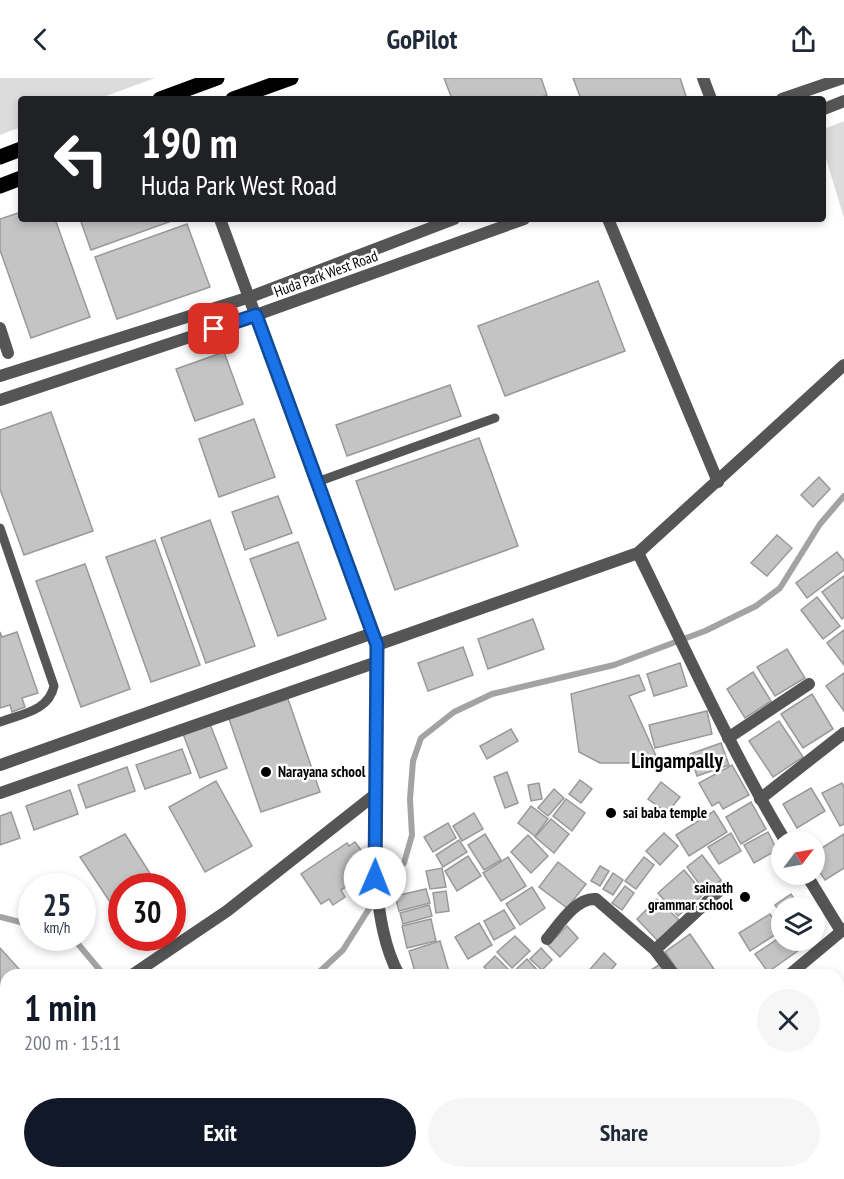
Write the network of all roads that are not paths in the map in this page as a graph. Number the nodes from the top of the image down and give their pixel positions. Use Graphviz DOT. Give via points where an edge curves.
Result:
graph roads {
  1 [pos="218,78"];
  2 [pos="291,78"];
  3 [pos="703,78"];
  4 [pos="843,78"];
  5 [pos="168,96"];
  6 [pos="241,96"];
  7 [pos="710,96"];
  8 [pos="791,96"];
  9 [pos="844,101"];
  10 [pos="826,108"];
  11 [pos="18,151"];
  12 [pos="0,157"];
  13 [pos="18,179"];
  14 [pos="0,186"];
  15 [pos="221,222"];
  16 [pos="446,222"];
  17 [pos="516,222"];
  18 [pos="609,222"];
  19 [pos="250,297"];
  20 [pos="256,315"];
  21 [pos="0,328"];
  22 [pos="8,353"];
  23 [pos="844,366"];
  24 [pos="0,376"];
  25 [pos="0,400"];
  26 [pos="495,418"];
  27 [pos="317,482"];
  28 [pos="718,482"];
  29 [pos="0,528"];
  30 [pos="638,553"];
  31 [pos="375,639"];
  32 [pos="377,662"];
  33 [pos="810,684"];
  34 [pos="0,722"];
  35 [pos="844,733"];
  36 [pos="728,738"];
  37 [pos="0,765"];
  38 [pos="0,793"];
  39 [pos="377,793"];
  40 [pos="760,799"];
  41 [pos="779,831"];
  42 [pos="813,885"];
  43 [pos="723,887"];
  44 [pos="842,930"];
  45 [pos="547,939"];
  46 [pos="655,950"];
  47 [pos="141,969"];
  48 [pos="397,969"];
  49 [pos="669,969"];
  50 [pos="796,969"];
  1 -- 5 [label="main road"];
  2 -- 6 [label="main road"];
  3 -- 7 [label="street"];
  4 -- 8 [label="street"];
  9 -- 10 [label="street"];
  11 -- 12 [label="main road"];
  13 -- 14 [label="main road"];
  15 -- 19 [label="street"];
  16 -- 19 [label="street, Huda Park West Road"];
  17 -- 20 [label="street, Huda Park West Road"];
  18 -- 28 [label="street"];
  19 -- 20 [label="street"];
  19 -- 24 [label="street, Huda Park West Road"];
  20 -- 25 [label="street, Huda Park West Road"];
  20 -- 27 [label="street"];
  21 -- 22 [label="street"];
  23 -- 28 [label="street"];
  26 -- 27 [label="lane"];
  27 -- 31 [label="street"];
  28 -- 30 [label="street"];
  29 -- 34 [label="lane" via="54,686 52,697 44,705"];
  30 -- 31 [label="street"];
  30 -- 36 [label="street"];
  31 -- 32 [label="street"];
  31 -- 37 [label="street"];
  32 -- 38 [label="street"];
  32 -- 39 [label="street"];
  33 -- 36 [label="street"];
  35 -- 40 [label="street"];
  36 -- 40 [label="street"];
  39 -- 47 [label="street" via="227,911"];
  39 -- 48 [label="street" via="375,878 387,943"];
  40 -- 41 [label="street"];
  42 -- 44 [label="street"];
  43 -- 46 [label="street"];
  44 -- 50 [label="street"];
  45 -- 46 [label="street" via="579,903 589,898 597,899"];
  46 -- 49 [label="street"];
}
